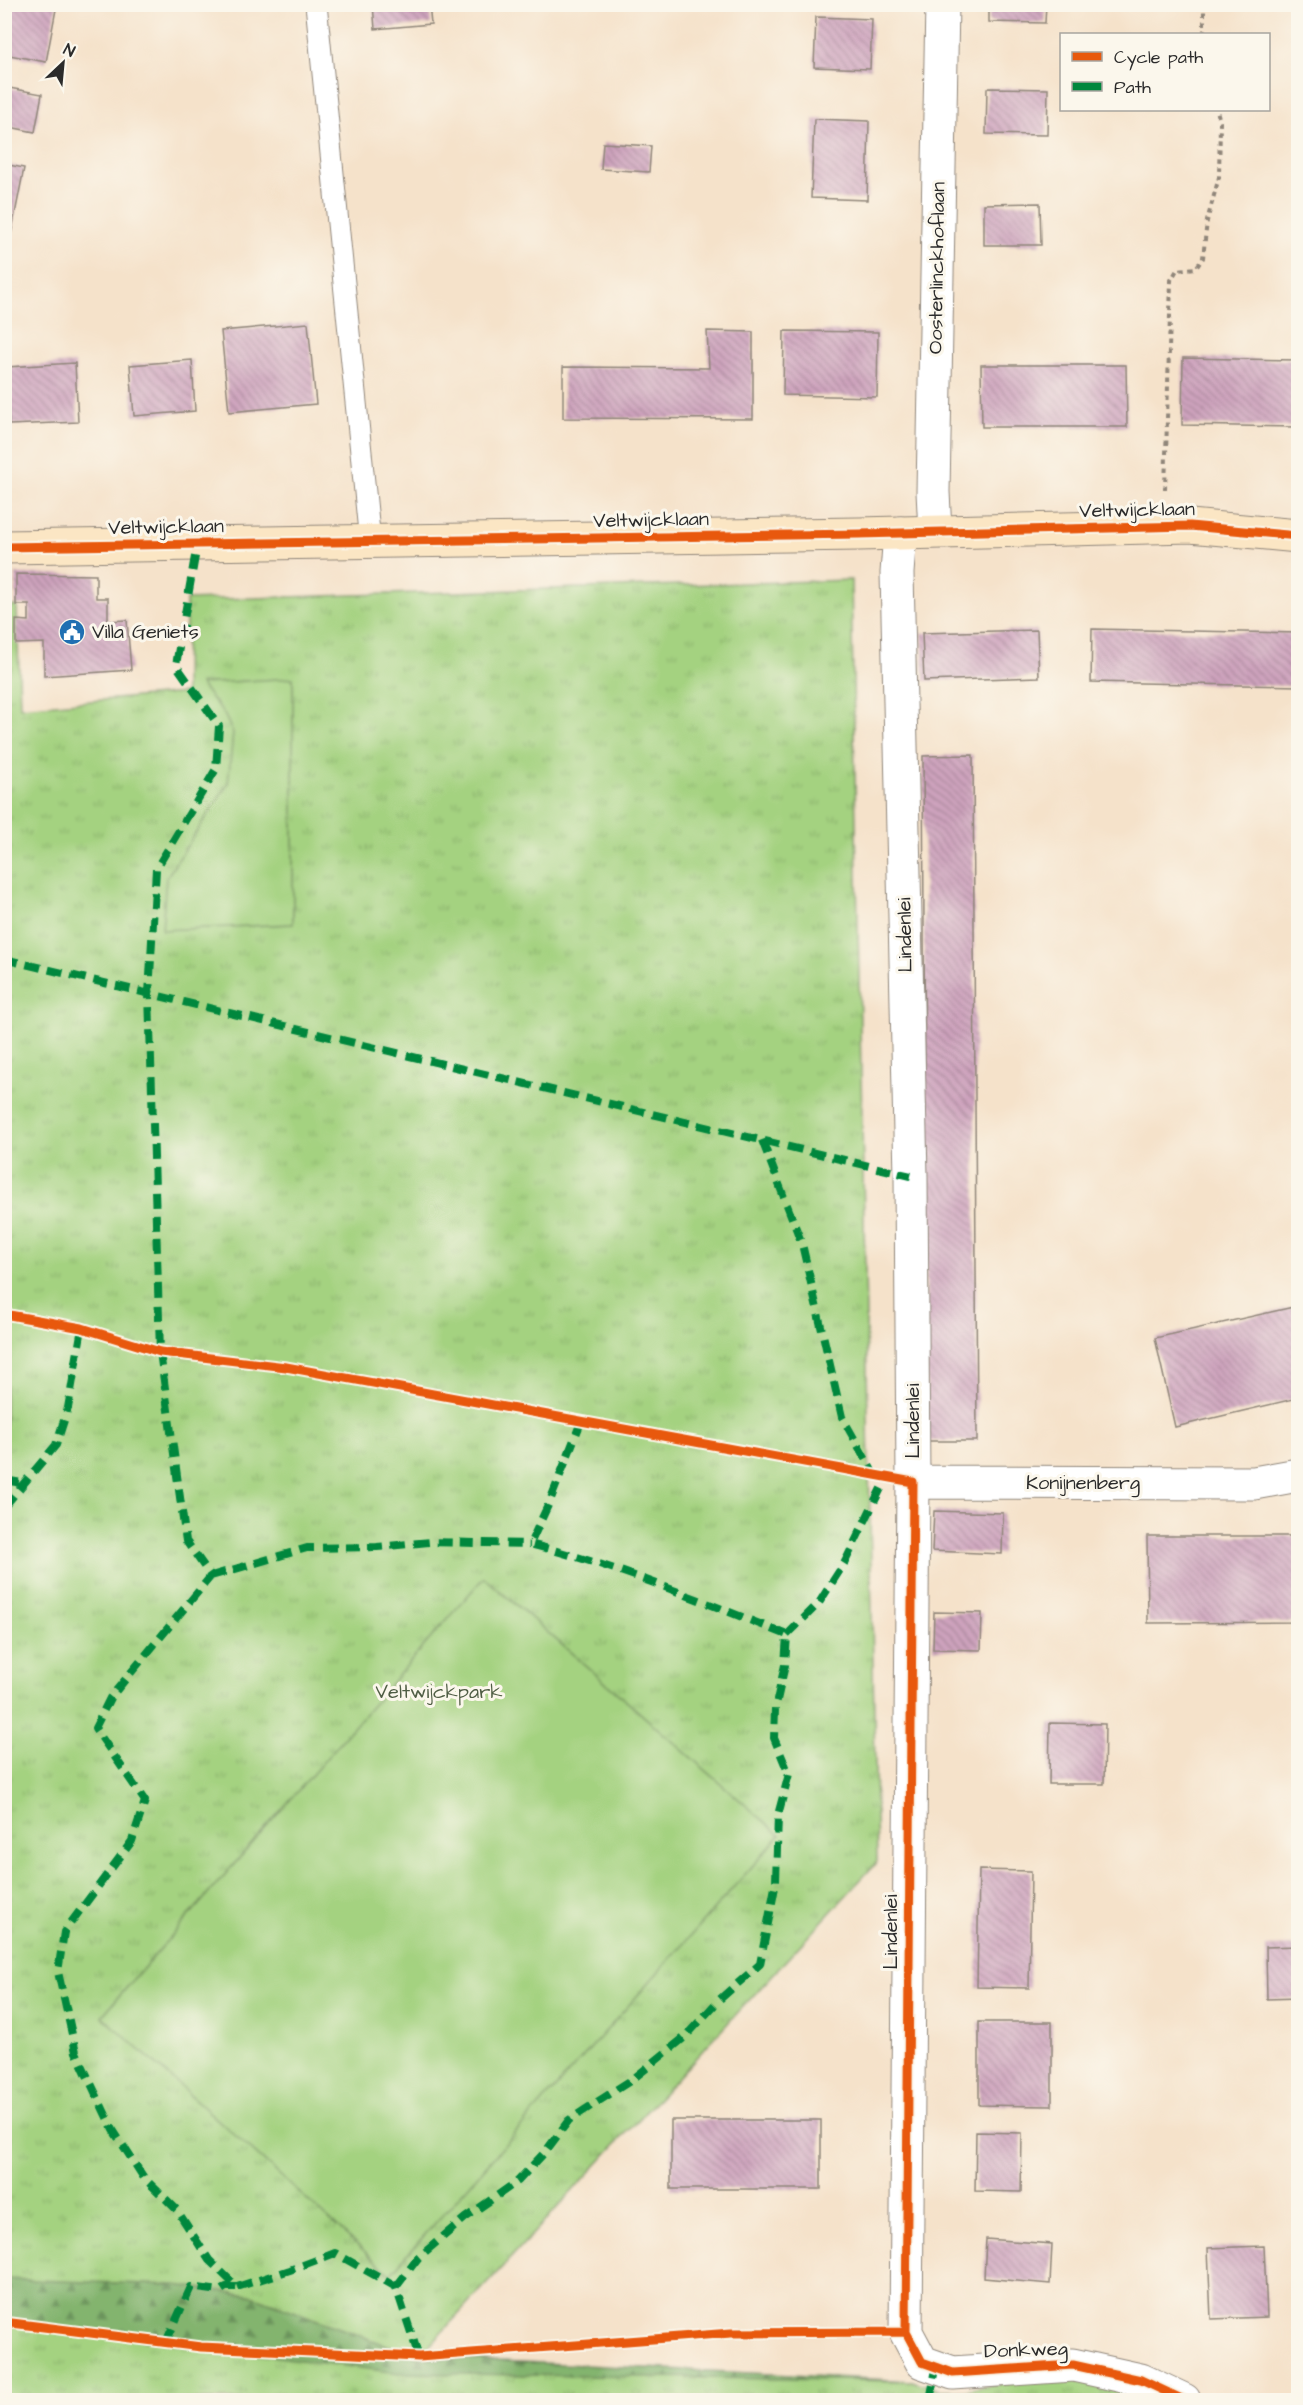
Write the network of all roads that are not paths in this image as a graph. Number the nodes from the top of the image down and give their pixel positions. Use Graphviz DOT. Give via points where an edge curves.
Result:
graph roads {
  1 [pos="316,4"];
  2 [pos="942,4"];
  3 [pos="935,531"];
  4 [pos="900,533"];
  5 [pos="1299,536"];
  6 [pos="370,542"];
  7 [pos="4,547"];
  8 [pos="1299,1475"];
  9 [pos="913,1482"];
  10 [pos="1254,1483"];
  11 [pos="1299,1486"];
  12 [pos="936,2368"];
  13 [pos="1184,2400"];
  1 -- 6 [label="lane"];
  2 -- 3 [label="street, Oosterlinckhoflaan"];
  3 -- 4 [label="street, Veltwijcklaan"];
  3 -- 5 [label="street, Veltwijcklaan" via="1190,526"];
  4 -- 6 [label="street, Veltwijcklaan"];
  4 -- 9 [label="street, Lindenlei" via="897,573 911,1176"];
  6 -- 7 [label="street, Veltwijcklaan"];
  8 -- 10 [label="street, Konijnenberg"];
  9 -- 10 [label="street, Konijnenberg"];
  9 -- 12 [label="street, Lindenlei" via="906,2332 922,2362"];
  10 -- 11 [label="street, Konijnenberg"];
  12 -- 13 [label="street, Donkweg" via="952,2373 1073,2365 1141,2380"];
}
